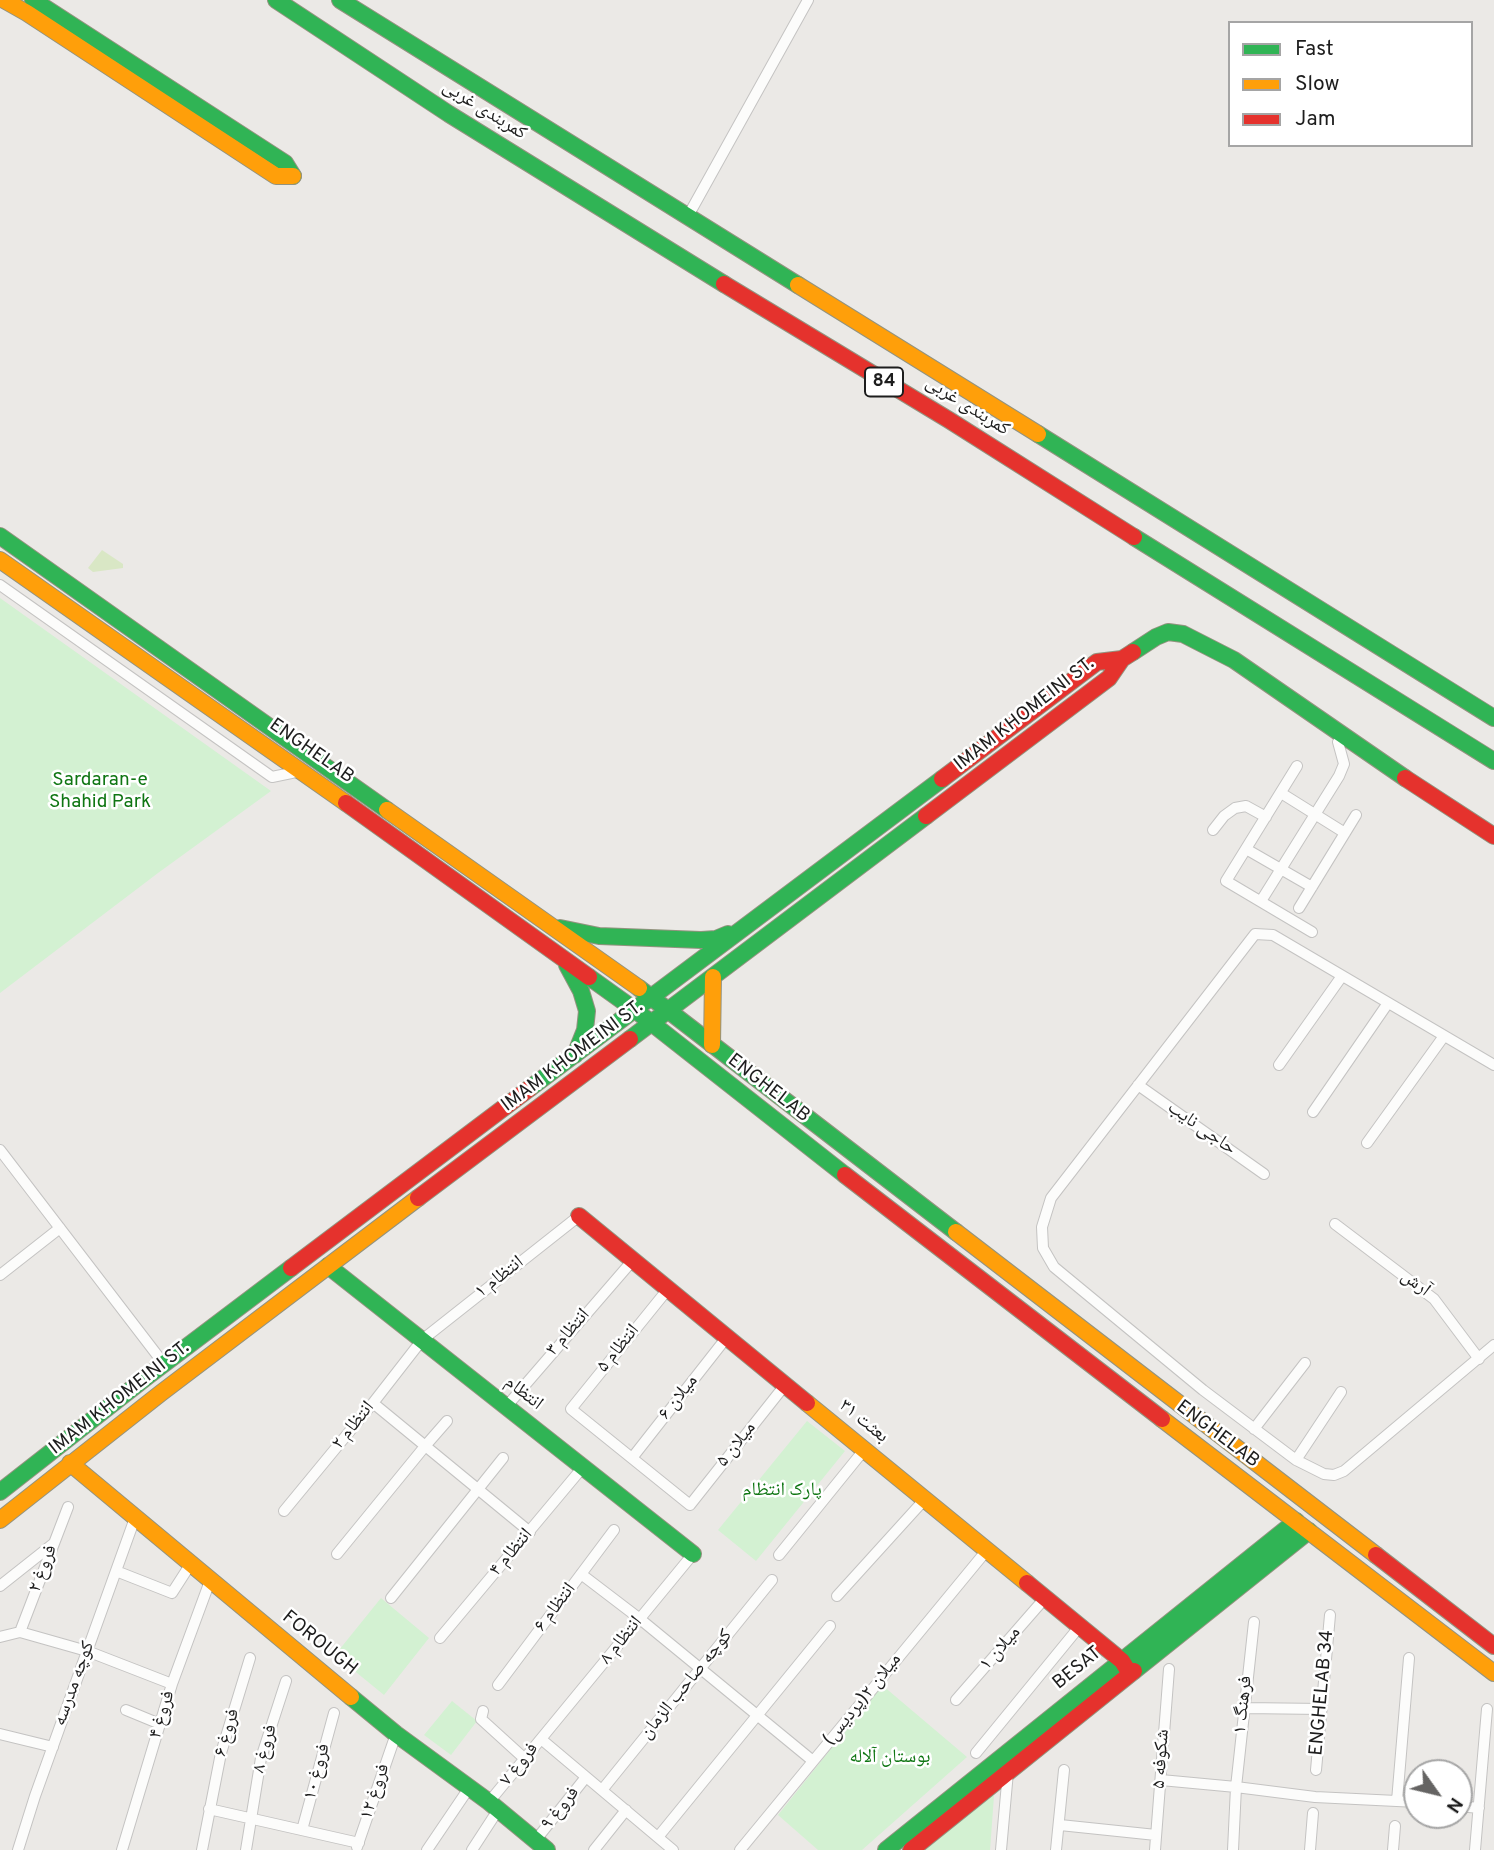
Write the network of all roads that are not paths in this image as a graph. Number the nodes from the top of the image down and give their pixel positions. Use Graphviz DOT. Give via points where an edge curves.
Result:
graph roads {
  1 [pos="4,0"];
  2 [pos="276,0"];
  3 [pos="340,0"];
  4 [pos="808,0"];
  5 [pos="31,5"];
  6 [pos="198,116"];
  7 [pos="688,216"];
  8 [pos="0,536"];
  9 [pos="0,560"];
  10 [pos="0,585"];
  11 [pos="1201,644"];
  12 [pos="1122,659"];
  13 [pos="1494,718"];
  14 [pos="1338,742"];
  15 [pos="1494,761"];
  16 [pos="1297,766"];
  17 [pos="301,771"];
  18 [pos="1281,793"];
  19 [pos="1314,814"];
  20 [pos="1356,815"];
  21 [pos="1266,817"];
  22 [pos="1213,830"];
  23 [pos="1345,833"];
  24 [pos="1494,836"];
  25 [pos="1494,845"];
  26 [pos="1246,849"];
  27 [pos="1281,868"];
  28 [pos="1312,887"];
  29 [pos="1261,901"];
  30 [pos="1299,908"];
  31 [pos="550,926"];
  32 [pos="744,928"];
  33 [pos="1312,932"];
  34 [pos="565,959"];
  35 [pos="1342,976"];
  36 [pos="713,977"];
  37 [pos="651,997"];
  38 [pos="1388,1003"];
  39 [pos="635,1010"];
  40 [pos="668,1011"];
  41 [pos="650,1024"];
  42 [pos="696,1033"];
  43 [pos="1444,1036"];
  44 [pos="712,1045"];
  45 [pos="682,1049"];
  46 [pos="575,1055"];
  47 [pos="1279,1065"];
  48 [pos="1494,1065"];
  49 [pos="1138,1084"];
  50 [pos="1313,1112"];
  51 [pos="1367,1143"];
  52 [pos="0,1150"];
  53 [pos="1264,1174"];
  54 [pos="579,1216"];
  55 [pos="1335,1224"];
  56 [pos="61,1228"];
  57 [pos="633,1260"];
  58 [pos="328,1266"];
  59 [pos="0,1275"];
  60 [pos="668,1289"];
  61 [pos="1034,1293"];
  62 [pos="1020,1311"];
  63 [pos="727,1337"];
  64 [pos="422,1340"];
  65 [pos="1494,1345"];
  66 [pos="1479,1359"];
  67 [pos="1305,1363"];
  68 [pos="164,1364"];
  69 [pos="148,1376"];
  70 [pos="785,1385"];
  71 [pos="1203,1390"];
  72 [pos="1341,1392"];
  73 [pos="161,1393"];
  74 [pos="373,1403"];
  75 [pos="506,1407"];
  76 [pos="1187,1410"];
  77 [pos="447,1422"];
  78 [pos="1254,1429"];
  79 [pos="426,1445"];
  80 [pos="864,1450"];
  81 [pos="503,1458"];
  82 [pos="632,1458"];
  83 [pos="1296,1460"];
  84 [pos="71,1463"];
  85 [pos="583,1467"];
  86 [pos="479,1489"];
  87 [pos="0,1492"];
  88 [pos="925,1499"];
  89 [pos="68,1507"];
  90 [pos="284,1511"];
  91 [pos="135,1518"];
  92 [pos="0,1520"];
  93 [pos="1302,1526"];
  94 [pos="614,1530"];
  95 [pos="530,1532"];
  96 [pos="55,1542"];
  97 [pos="987,1550"];
  98 [pos="337,1554"];
  99 [pos="693,1555"];
  100 [pos="779,1555"];
  101 [pos="190,1565"];
  102 [pos="116,1572"];
  103 [pos="581,1574"];
  104 [pos="772,1580"];
  105 [pos="210,1581"];
  106 [pos="0,1586"];
  107 [pos="837,1596"];
  108 [pos="391,1598"];
  109 [pos="1045,1598"];
  110 [pos="1330,1615"];
  111 [pos="640,1619"];
  112 [pos="1254,1622"];
  113 [pos="830,1626"];
  114 [pos="1080,1626"];
  115 [pos="20,1632"];
  116 [pos="0,1638"];
  117 [pos="440,1638"];
  118 [pos="1494,1646"];
  119 [pos="87,1651"];
  120 [pos="250,1658"];
  121 [pos="1409,1658"];
  122 [pos="1126,1667"];
  123 [pos="701,1668"];
  124 [pos="1169,1668"];
  125 [pos="1494,1673"];
  126 [pos="285,1681"];
  127 [pos="172,1684"];
  128 [pos="498,1685"];
  129 [pos="956,1700"];
  130 [pos="1244,1708"];
  131 [pos="1322,1709"];
  132 [pos="1488,1709"];
  133 [pos="126,1710"];
  134 [pos="483,1711"];
  135 [pos="334,1713"];
  136 [pos="758,1715"];
  137 [pos="159,1724"];
  138 [pos="550,1728"];
  139 [pos="0,1734"];
  140 [pos="396,1734"];
  141 [pos="541,1739"];
  142 [pos="53,1747"];
  143 [pos="976,1753"];
  144 [pos="525,1759"];
  145 [pos="813,1761"];
  146 [pos="1064,1770"];
  147 [pos="1316,1770"];
  148 [pos="1008,1772"];
  149 [pos="586,1777"];
  150 [pos="1161,1780"];
  151 [pos="1236,1787"];
  152 [pos="469,1788"];
  153 [pos="602,1790"];
  154 [pos="1397,1801"];
  155 [pos="1403,1801"];
  156 [pos="493,1806"];
  157 [pos="1473,1807"];
  158 [pos="1479,1808"];
  159 [pos="209,1809"];
  160 [pos="626,1810"];
  161 [pos="1313,1813"];
  162 [pos="251,1819"];
  163 [pos="1060,1825"];
  164 [pos="1395,1826"];
  165 [pos="302,1830"];
  166 [pos="1156,1835"];
  167 [pos="541,1845"];
  168 [pos="665,1845"];
  169 [pos="358,1847"];
  170 [pos="18,1850"];
  171 [pos="122,1850"];
  172 [pos="202,1850"];
  173 [pos="246,1850"];
  174 [pos="427,1850"];
  175 [pos="472,1850"];
  176 [pos="594,1850"];
  177 [pos="740,1850"];
  178 [pos="886,1850"];
  179 [pos="911,1850"];
  180 [pos="1001,1850"];
  181 [pos="1056,1850"];
  182 [pos="1155,1850"];
  183 [pos="1233,1850"];
  184 [pos="1310,1850"];
  185 [pos="1393,1850"];
  186 [pos="1475,1850"];
  1 -- 5 [label="main road"];
  2 -- 15 [label="main road, کمربندی غربی / 84" via="449,114"];
  3 -- 7 [label="main road, کمربندی غربی / 84"];
  4 -- 7 [label="street"];
  5 -- 6 [label="main road"];
  6 -- 6 [label="main road" via="276,176 293,176 285,163"];
  7 -- 13 [label="main road, کمربندی غربی / 84"];
  8 -- 31 [label="main road, ENGHELAB"];
  9 -- 17 [label="main road, ENGHELAB"];
  10 -- 17 [label="street" via="272,777"];
  11 -- 12 [label="main road" via="1168,632"];
  11 -- 14 [label="main road"];
  11 -- 24 [label="main road" via="1234,660"];
  12 -- 32 [label="main road, IMAM KHOMEINI ST." via="1097,662"];
  12 -- 36 [label="main road, IMAM KHOMEINI ST." via="1110,678"];
  14 -- 19 [label="street" via="1344,764"];
  14 -- 25 [label="main road"];
  16 -- 18 [label="street"];
  17 -- 34 [label="main road, ENGHELAB"];
  18 -- 19 [label="street"];
  18 -- 21 [label="street"];
  19 -- 23 [label="street"];
  19 -- 27 [label="street"];
  20 -- 23 [label="street"];
  21 -- 22 [label="street" via="1246,806 1235,808"];
  21 -- 26 [label="street"];
  23 -- 28 [label="street"];
  26 -- 27 [label="street"];
  26 -- 29 [label="street" via="1226,881"];
  27 -- 28 [label="street"];
  27 -- 29 [label="street"];
  28 -- 30 [label="street"];
  29 -- 33 [label="street"];
  31 -- 32 [label="main road" via="599,936 702,940"];
  31 -- 37 [label="main road, ENGHELAB"];
  32 -- 37 [label="main road, IMAM KHOMEINI ST."];
  34 -- 39 [label="main road, ENGHELAB"];
  34 -- 46 [label="main road" via="587,1011"];
  35 -- 38 [label="street"];
  35 -- 47 [label="street"];
  35 -- 49 [label="street" via="1273,935 1255,934"];
  36 -- 40 [label="main road, IMAM KHOMEINI ST."];
  36 -- 44 [label="main road"];
  37 -- 39 [label="main road, IMAM KHOMEINI ST."];
  37 -- 40 [label="main road, ENGHELAB"];
  38 -- 43 [label="street"];
  38 -- 50 [label="street"];
  39 -- 41 [label="main road, ENGHELAB"];
  39 -- 46 [label="main road, IMAM KHOMEINI ST."];
  40 -- 41 [label="main road, IMAM KHOMEINI ST."];
  40 -- 42 [label="main road, ENGHELAB"];
  41 -- 45 [label="main road, ENGHELAB"];
  41 -- 58 [label="main road, IMAM KHOMEINI ST."];
  42 -- 44 [label="main road, ENGHELAB"];
  42 -- 45 [label="main road"];
  43 -- 48 [label="street"];
  43 -- 51 [label="street"];
  44 -- 61 [label="main road, ENGHELAB"];
  45 -- 62 [label="main road, ENGHELAB"];
  46 -- 68 [label="main road, IMAM KHOMEINI ST."];
  49 -- 53 [label="street, حاجی نایب"];
  49 -- 71 [label="street" via="1051,1198 1042,1227 1043,1248 1054,1267"];
  52 -- 56 [label="street"];
  54 -- 57 [label="main road, بعثت ۳۱"];
  54 -- 64 [label="street, انتظام ۱"];
  55 -- 66 [label="street, آرش" via="1434,1299"];
  56 -- 59 [label="street"];
  56 -- 68 [label="street"];
  57 -- 60 [label="main road, بعثت ۳۱"];
  57 -- 75 [label="street, انتظام ۳"];
  58 -- 64 [label="main road, انتظام"];
  58 -- 73 [label="main road, IMAM KHOMEINI ST."];
  60 -- 63 [label="main road, بعثت ۳۱"];
  60 -- 82 [label="street, انتظام ۵" via="571,1409"];
  61 -- 62 [label="main road"];
  61 -- 76 [label="main road, ENGHELAB"];
  62 -- 93 [label="main road, ENGHELAB"];
  63 -- 70 [label="main road, بعثت ۳۱"];
  63 -- 82 [label="street, میلان ۶"];
  64 -- 74 [label="street, انتظام ۲"];
  64 -- 75 [label="main road, انتظام"];
  65 -- 66 [label="street"];
  66 -- 83 [label="street" via="1344,1471 1324,1474"];
  67 -- 78 [label="street"];
  68 -- 69 [label="main road, IMAM KHOMEINI ST."];
  69 -- 73 [label="main road"];
  69 -- 87 [label="main road, IMAM KHOMEINI ST."];
  70 -- 80 [label="main road, بعثت ۳۱"];
  70 -- 82 [label="street, میلان ۵" via="690,1505"];
  71 -- 76 [label="street"];
  71 -- 78 [label="street"];
  72 -- 83 [label="street"];
  73 -- 84 [label="main road, IMAM KHOMEINI ST."];
  74 -- 79 [label="street"];
  74 -- 90 [label="street, انتظام ۲"];
  75 -- 85 [label="main road, انتظام"];
  76 -- 118 [label="main road, ENGHELAB"];
  77 -- 79 [label="street"];
  78 -- 83 [label="street"];
  79 -- 86 [label="street"];
  79 -- 98 [label="street"];
  80 -- 88 [label="main road, بعثت ۳۱"];
  80 -- 100 [label="street"];
  81 -- 86 [label="street"];
  84 -- 91 [label="main road, FOROUGH"];
  84 -- 92 [label="main road, IMAM KHOMEINI ST."];
  85 -- 95 [label="street, انتظام ۴"];
  85 -- 99 [label="main road, انتظام"];
  86 -- 95 [label="street"];
  86 -- 108 [label="street"];
  88 -- 97 [label="main road, بعثت ۳۱"];
  88 -- 107 [label="street"];
  89 -- 96 [label="street, فروغ ۲"];
  91 -- 101 [label="main road, FOROUGH"];
  91 -- 102 [label="street, کوچه مدرسه"];
  93 -- 122 [label="main road, BESAT"];
  93 -- 125 [label="main road, ENGHELAB"];
  94 -- 103 [label="street, انتظام ۶"];
  95 -- 117 [label="street, انتظام ۴"];
  96 -- 106 [label="street"];
  96 -- 115 [label="street, فروغ ۲"];
  97 -- 109 [label="main road, بعثت ۳۱"];
  97 -- 145 [label="street, میلان ۲(پردیس)"];
  99 -- 111 [label="street, انتظام ۸"];
  101 -- 102 [label="street" via="172,1593"];
  101 -- 105 [label="main road, FOROUGH"];
  102 -- 119 [label="street, کوچه مدرسه"];
  103 -- 111 [label="street"];
  103 -- 128 [label="street, انتظام ۶"];
  104 -- 123 [label="street, کوچه صاحب الزمان"];
  105 -- 127 [label="street, فروغ ۴"];
  105 -- 140 [label="main road, FOROUGH"];
  109 -- 114 [label="main road, بعثت ۳۱"];
  109 -- 129 [label="street, میلان ۱"];
  110 -- 131 [label="street, ENGHELAB 34"];
  111 -- 123 [label="street"];
  111 -- 138 [label="street, انتظام ۸"];
  112 -- 130 [label="street, فرهنگ ۱"];
  113 -- 136 [label="street"];
  114 -- 122 [label="main road, بعثت ۳۱"];
  114 -- 143 [label="street"];
  115 -- 116 [label="street"];
  115 -- 119 [label="street"];
  119 -- 127 [label="street"];
  119 -- 142 [label="street, کوچه مدرسه"];
  120 -- 159 [label="street, فروغ ۶"];
  121 -- 154 [label="street"];
  122 -- 148 [label="main road, BESAT"];
  122 -- 178 [label="main road, BESAT"];
  123 -- 136 [label="street"];
  123 -- 153 [label="street, کوچه صاحب الزمان"];
  124 -- 150 [label="street, شکوفه ۵"];
  126 -- 162 [label="street, فروغ ۸" via="261,1758"];
  127 -- 137 [label="street, فروغ ۴"];
  130 -- 131 [label="street"];
  130 -- 151 [label="street, فرهنگ ۱"];
  131 -- 147 [label="street, ENGHELAB 34"];
  132 -- 158 [label="street"];
  133 -- 137 [label="street"];
  134 -- 144 [label="street" via="481,1719"];
  135 -- 165 [label="street, فروغ ۱۰"];
  136 -- 145 [label="street"];
  136 -- 168 [label="street"];
  137 -- 171 [label="street, فروغ ۴"];
  138 -- 141 [label="street, فروغ ۷"];
  139 -- 142 [label="street"];
  140 -- 152 [label="main road, FOROUGH"];
  140 -- 169 [label="street, فروغ ۱۲"];
  141 -- 144 [label="street, فروغ ۷"];
  141 -- 149 [label="street"];
  142 -- 170 [label="street, کوچه مدرسه"];
  144 -- 156 [label="street, فروغ ۷"];
  145 -- 177 [label="street, میلان ۲(پردیس)"];
  146 -- 163 [label="street"];
  148 -- 179 [label="main road, BESAT"];
  148 -- 180 [label="street"];
  149 -- 153 [label="street"];
  149 -- 167 [label="street, فروغ ۹"];
  150 -- 151 [label="street"];
  150 -- 166 [label="street, شکوفه ۵"];
  151 -- 154 [label="street"];
  151 -- 183 [label="street, فرهنگ ۱"];
  152 -- 156 [label="main road, FOROUGH"];
  152 -- 174 [label="street"];
  153 -- 160 [label="street"];
  154 -- 155 [label="street"];
  156 -- 167 [label="main road, FOROUGH"];
  156 -- 175 [label="street, فروغ ۷"];
  157 -- 158 [label="street"];
  158 -- 186 [label="street"];
  159 -- 162 [label="street"];
  159 -- 172 [label="street, فروغ ۶"];
  160 -- 168 [label="street"];
  160 -- 176 [label="street"];
  161 -- 184 [label="street"];
  162 -- 165 [label="street"];
  162 -- 173 [label="street, فروغ ۸"];
  163 -- 166 [label="street"];
  163 -- 181 [label="street"];
  164 -- 185 [label="street"];
  165 -- 169 [label="street"];
  166 -- 182 [label="street, شکوفه ۵"];
}
